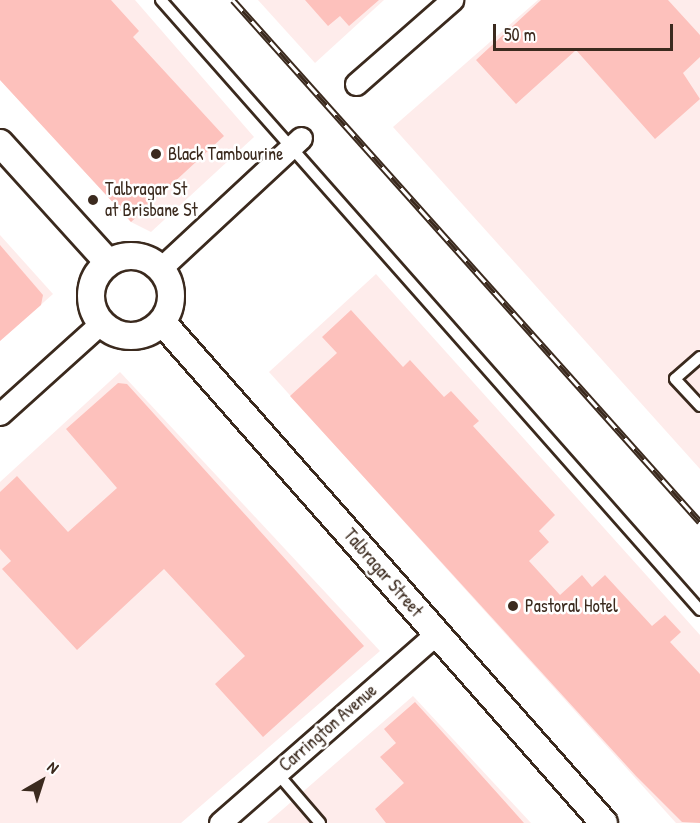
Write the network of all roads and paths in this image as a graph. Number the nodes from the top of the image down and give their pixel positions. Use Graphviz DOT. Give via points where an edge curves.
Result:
graph roads {
  1 [pos="161,0"];
  2 [pos="452,0"];
  3 [pos="356,84"];
  4 [pos="296,142"];
  5 [pos="0,143"];
  6 [pos="108,262"];
  7 [pos="161,268"];
  8 [pos="162,322"];
  9 [pos="101,323"];
  10 [pos="700,357"];
  11 [pos="700,406"];
  12 [pos="0,414"];
  13 [pos="700,610"];
  14 [pos="437,633"];
  15 [pos="277,773"];
  16 [pos="220,823"];
  17 [pos="320,823"];
  18 [pos="604,823"];
  1 -- 4 [label="lane"];
  2 -- 3 [label="street"];
  4 -- 7 [label="street"];
  4 -- 13 [label="lane"];
  5 -- 6 [label="street"];
  6 -- 7 [label="street" via="130,255"];
  6 -- 9 [label="street" via="92,284 93,311"];
  7 -- 8 [label="street" via="172,295"];
  8 -- 9 [label="street" via="132,337"];
  8 -- 14 [label="street, Talbragar Street"];
  9 -- 12 [label="street"];
  10 -- 11 [label="lane" via="675,379"];
  14 -- 15 [label="street, Carrington Avenue"];
  14 -- 18 [label="street, Talbragar Street"];
  15 -- 16 [label="street, Carrington Avenue"];
  15 -- 17 [label="lane"];
}
